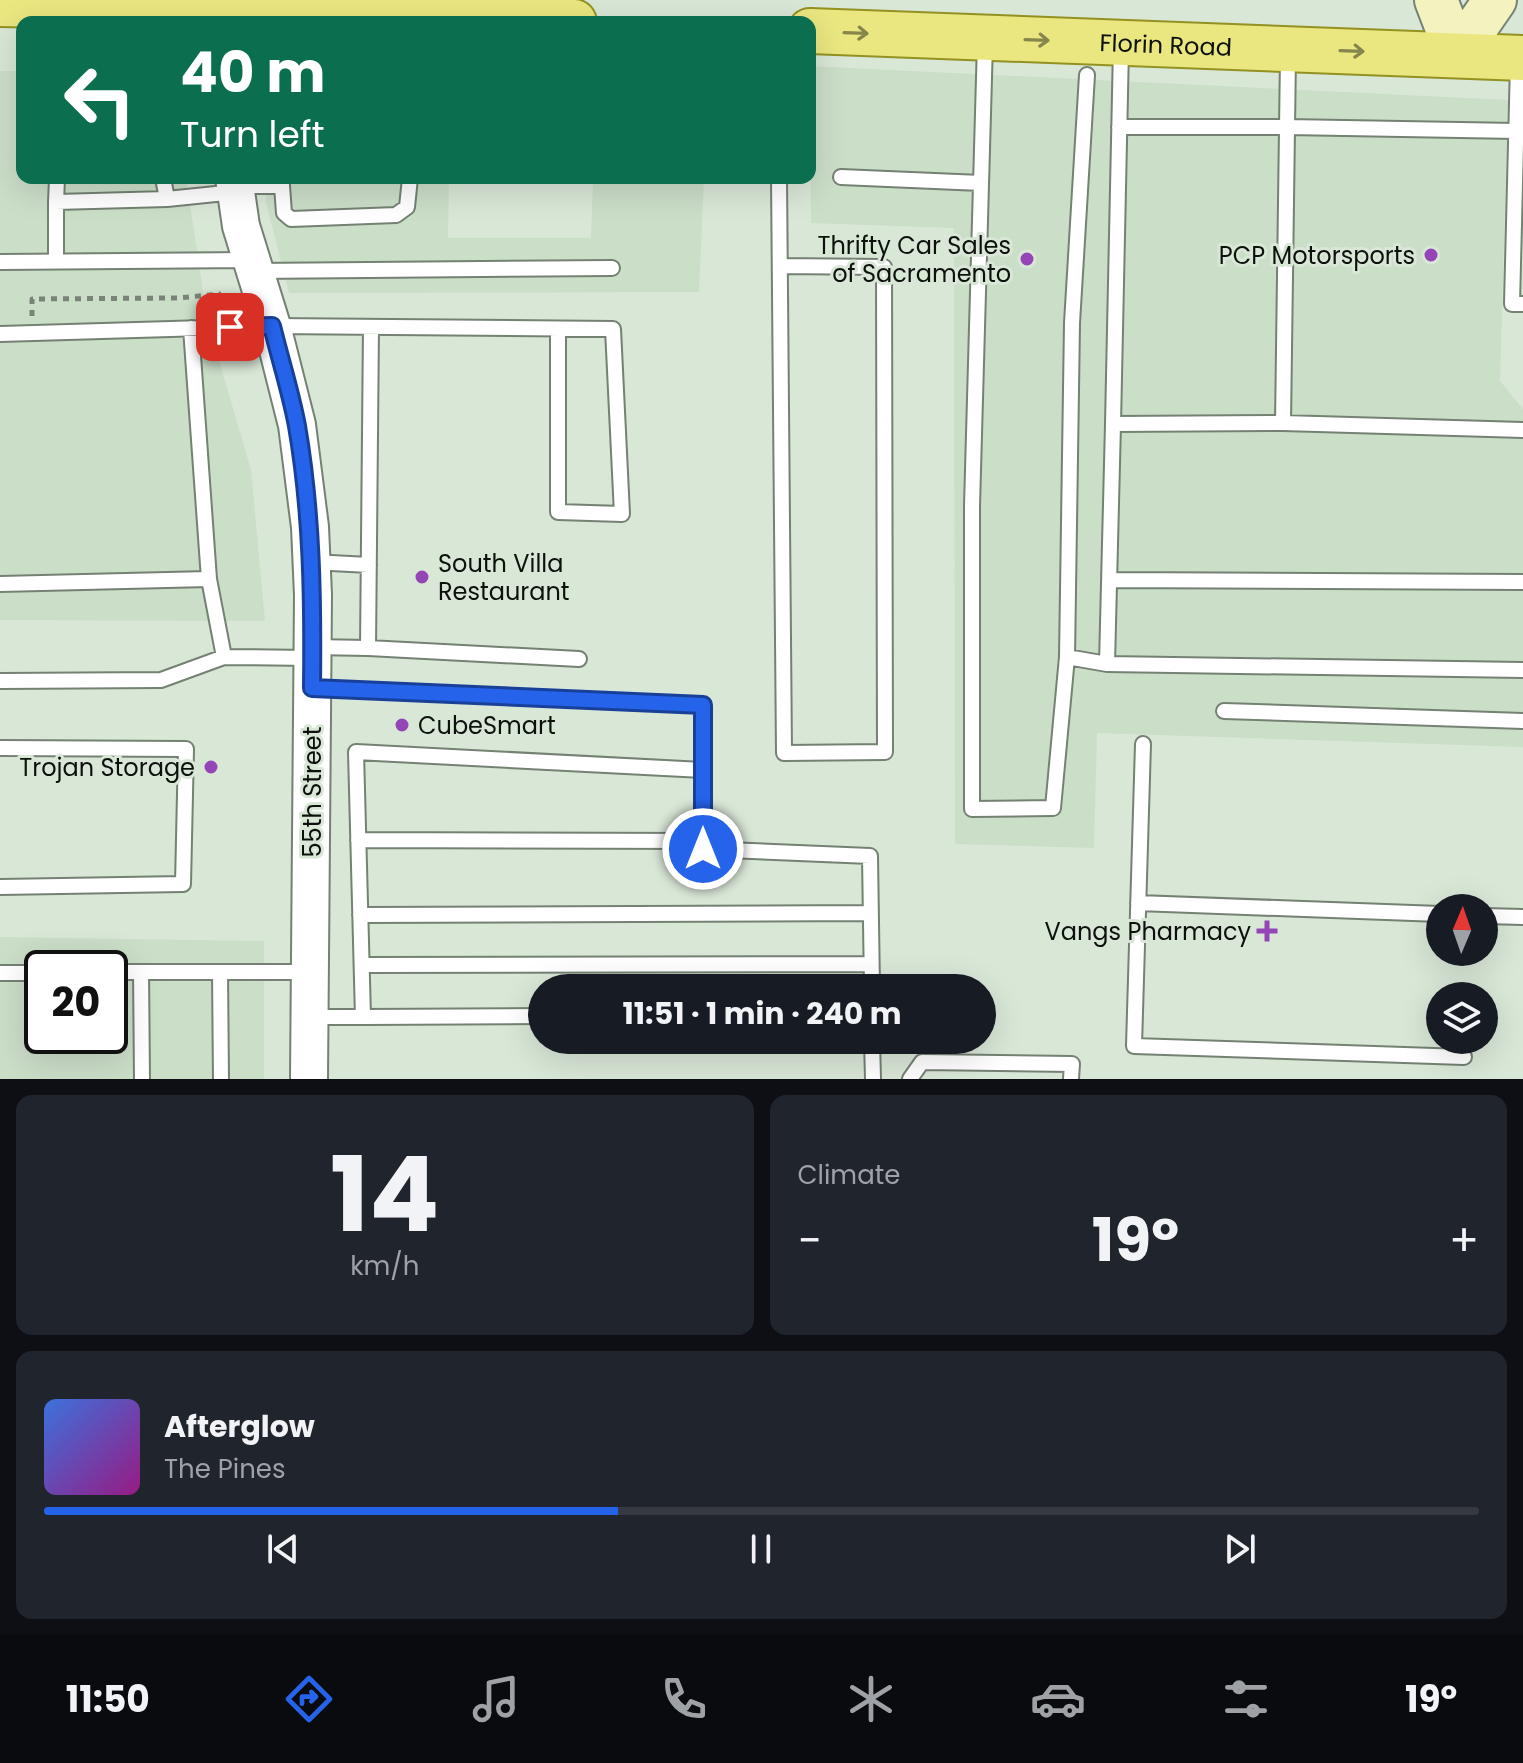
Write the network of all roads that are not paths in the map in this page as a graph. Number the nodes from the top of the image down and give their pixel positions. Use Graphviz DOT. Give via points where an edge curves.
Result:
graph roads {
  1 [pos="1436,0"];
  2 [pos="1495,0"];
  3 [pos="0,4"];
  4 [pos="234,10"];
  5 [pos="339,16"];
  6 [pos="816,31"];
  7 [pos="985,38"];
  8 [pos="1121,42"];
  9 [pos="1288,49"];
  10 [pos="1457,55"];
  11 [pos="1521,58"];
  12 [pos="1087,75"];
  13 [pos="1119,127"];
  14 [pos="1287,127"];
  15 [pos="1517,131"];
  16 [pos="841,177"];
  17 [pos="981,183"];
  18 [pos="57,184"];
  19 [pos="164,184"];
  20 [pos="282,184"];
  21 [pos="409,184"];
  22 [pos="779,184"];
  23 [pos="235,185"];
  24 [pos="167,199"];
  25 [pos="56,202"];
  26 [pos="0,262"];
  27 [pos="56,262"];
  28 [pos="252,266"];
  29 [pos="780,266"];
  30 [pos="612,268"];
  31 [pos="1518,304"];
  32 [pos="272,326"];
  33 [pos="371,327"];
  34 [pos="191,328"];
  35 [pos="558,329"];
  36 [pos="0,334"];
  37 [pos="1283,423"];
  38 [pos="1113,424"];
  39 [pos="1523,430"];
  40 [pos="311,562"];
  41 [pos="369,565"];
  42 [pos="209,579"];
  43 [pos="1109,580"];
  44 [pos="1523,582"];
  45 [pos="0,584"];
  46 [pos="368,648"];
  47 [pos="224,657"];
  48 [pos="1067,657"];
  49 [pos="579,659"];
  50 [pos="312,664"];
  51 [pos="1107,664"];
  52 [pos="1523,670"];
  53 [pos="0,681"];
  54 [pos="1224,711"];
  55 [pos="1523,721"];
  56 [pos="1143,744"];
  57 [pos="0,748"];
  58 [pos="703,770"];
  59 [pos="358,840"];
  60 [pos="703,841"];
  61 [pos="0,887"];
  62 [pos="1138,903"];
  63 [pos="871,913"];
  64 [pos="1426,913"];
  65 [pos="360,915"];
  66 [pos="1498,916"];
  67 [pos="1523,917"];
  68 [pos="871,964"];
  69 [pos="362,965"];
  70 [pos="128,972"];
  71 [pos="141,972"];
  72 [pos="220,972"];
  73 [pos="310,972"];
  74 [pos="0,973"];
  75 [pos="24,973"];
  76 [pos="871,974"];
  77 [pos="528,1016"];
  78 [pos="310,1017"];
  79 [pos="363,1017"];
  80 [pos="872,1054"];
  81 [pos="1464,1057"];
  82 [pos="142,1079"];
  83 [pos="221,1079"];
  84 [pos="309,1079"];
  85 [pos="873,1079"];
  86 [pos="910,1079"];
  87 [pos="1071,1079"];
  1 -- 10 [label="main road"];
  2 -- 10 [label="main road"];
  3 -- 4 [label="main road"];
  4 -- 5 [label="main road"];
  6 -- 7 [label="main road, Florin Road, one-way"];
  7 -- 8 [label="main road, Florin Road, one-way"];
  7 -- 17 [label="lane"];
  8 -- 9 [label="main road, Florin Road"];
  8 -- 13 [label="lane"];
  9 -- 10 [label="main road, Florin Road, one-way"];
  9 -- 14 [label="lane"];
  10 -- 11 [label="main road, Florin Road"];
  11 -- 15 [label="lane"];
  12 -- 48 [label="lane" via="1072,323"];
  13 -- 14 [label="lane"];
  13 -- 38 [label="lane"];
  14 -- 15 [label="lane"];
  14 -- 37 [label="lane"];
  15 -- 31 [label="lane"];
  16 -- 17 [label="lane"];
  17 -- 48 [label="lane" via="972,506 972,809 1053,808"];
  18 -- 25 [label="lane"];
  19 -- 24 [label="lane"];
  20 -- 21 [label="lane" via="284,213 291,219 396,215 407,207"];
  22 -- 29 [label="lane"];
  23 -- 24 [label="lane"];
  23 -- 28 [label="street, 55th Street"];
  24 -- 25 [label="lane"];
  25 -- 27 [label="lane"];
  26 -- 27 [label="lane"];
  27 -- 28 [label="lane"];
  28 -- 30 [label="lane"];
  28 -- 32 [label="street, 55th Street"];
  29 -- 29 [label="lane" via="784,753 885,752 884,267"];
  32 -- 33 [label="lane"];
  32 -- 34 [label="lane"];
  32 -- 40 [label="street, 55th Street" via="297,425"];
  33 -- 35 [label="lane"];
  33 -- 41 [label="lane"];
  34 -- 36 [label="lane"];
  34 -- 42 [label="lane"];
  35 -- 35 [label="lane" via="558,512 622,514 613,329"];
  37 -- 38 [label="lane"];
  37 -- 39 [label="lane"];
  38 -- 43 [label="lane"];
  40 -- 41 [label="lane"];
  40 -- 50 [label="street, 55th Street"];
  41 -- 46 [label="lane"];
  42 -- 45 [label="lane"];
  42 -- 47 [label="lane"];
  43 -- 44 [label="lane"];
  43 -- 51 [label="lane"];
  46 -- 49 [label="lane"];
  46 -- 50 [label="lane"];
  47 -- 50 [label="lane"];
  47 -- 53 [label="lane" via="161,680"];
  48 -- 51 [label="lane"];
  50 -- 58 [label="lane" via="703,705"];
  50 -- 73 [label="street, 55th Street"];
  51 -- 52 [label="lane"];
  54 -- 55 [label="lane"];
  56 -- 62 [label="lane"];
  57 -- 61 [label="lane" via="186,749 183,884"];
  58 -- 59 [label="lane" via="356,752"];
  58 -- 60 [label="lane"];
  59 -- 60 [label="lane"];
  59 -- 65 [label="lane"];
  60 -- 63 [label="lane" via="703,849 870,856"];
  62 -- 64 [label="lane"];
  62 -- 81 [label="lane" via="1134,1046"];
  63 -- 65 [label="lane"];
  63 -- 68 [label="lane"];
  65 -- 69 [label="lane"];
  66 -- 67 [label="lane"];
  68 -- 69 [label="lane"];
  68 -- 76 [label="lane"];
  69 -- 79 [label="lane"];
  70 -- 71 [label="lane"];
  71 -- 72 [label="lane"];
  71 -- 82 [label="lane"];
  72 -- 73 [label="lane"];
  72 -- 83 [label="lane"];
  73 -- 78 [label="street, 55th Street"];
  74 -- 75 [label="lane"];
  77 -- 79 [label="lane"];
  78 -- 79 [label="lane"];
  78 -- 84 [label="street, 55th Street"];
  80 -- 85 [label="lane"];
  86 -- 87 [label="lane" via="922,1062 1072,1064"];
}
